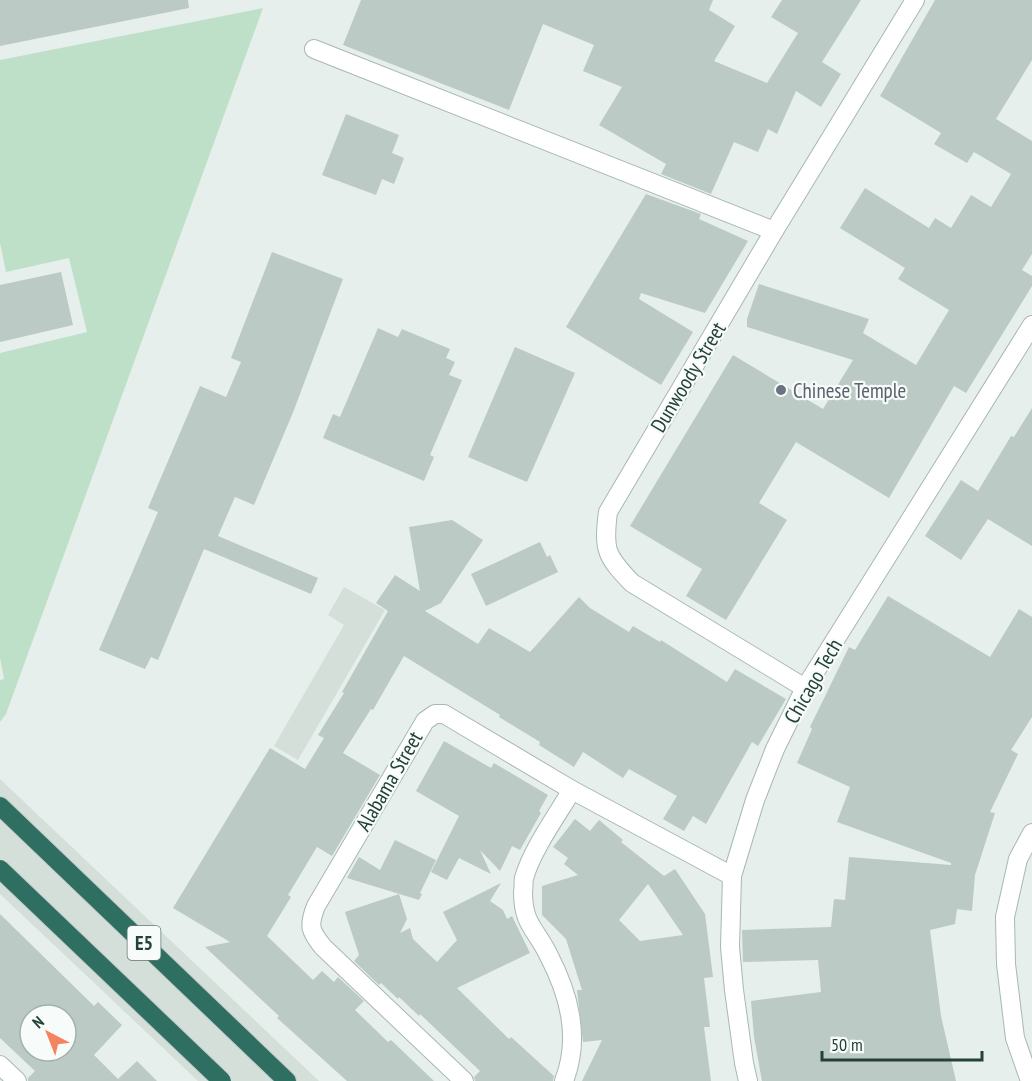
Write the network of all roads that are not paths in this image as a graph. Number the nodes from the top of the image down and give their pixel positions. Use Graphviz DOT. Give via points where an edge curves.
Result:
graph roads {
  1 [pos="915,0"];
  2 [pos="314,49"];
  3 [pos="774,231"];
  4 [pos="1032,325"];
  5 [pos="805,688"];
  6 [pos="572,790"];
  7 [pos="0,806"];
  8 [pos="1032,833"];
  9 [pos="0,869"];
  10 [pos="732,876"];
  11 [pos="0,1065"];
  12 [pos="17,1081"];
  13 [pos="222,1081"];
  14 [pos="287,1081"];
  15 [pos="464,1081"];
  16 [pos="564,1081"];
  17 [pos="748,1081"];
  18 [pos="1030,1081"];
  1 -- 3 [label="street, Dunwoody Street"];
  2 -- 3 [label="street"];
  3 -- 5 [label="street, Dunwoody Street" via="608,512 604,539 612,562 632,583"];
  4 -- 5 [label="street, Chicago Tech"];
  5 -- 10 [label="street, Chicago Tech" via="767,769"];
  6 -- 10 [label="street, Alabama Street"];
  6 -- 15 [label="street, Alabama Street" via="444,714 435,714 425,721 313,913 312,933 323,947"];
  6 -- 16 [label="street" via="524,879 523,902 526,920 548,952 564,986 573,1047"];
  7 -- 14 [label="highway, E5"];
  8 -- 18 [label="street" via="1018,859 1005,917 1015,1038"];
  9 -- 13 [label="highway, E5, bridge"];
  10 -- 17 [label="street, Chicago Tech" via="730,947"];
  11 -- 12 [label="street"];
}
